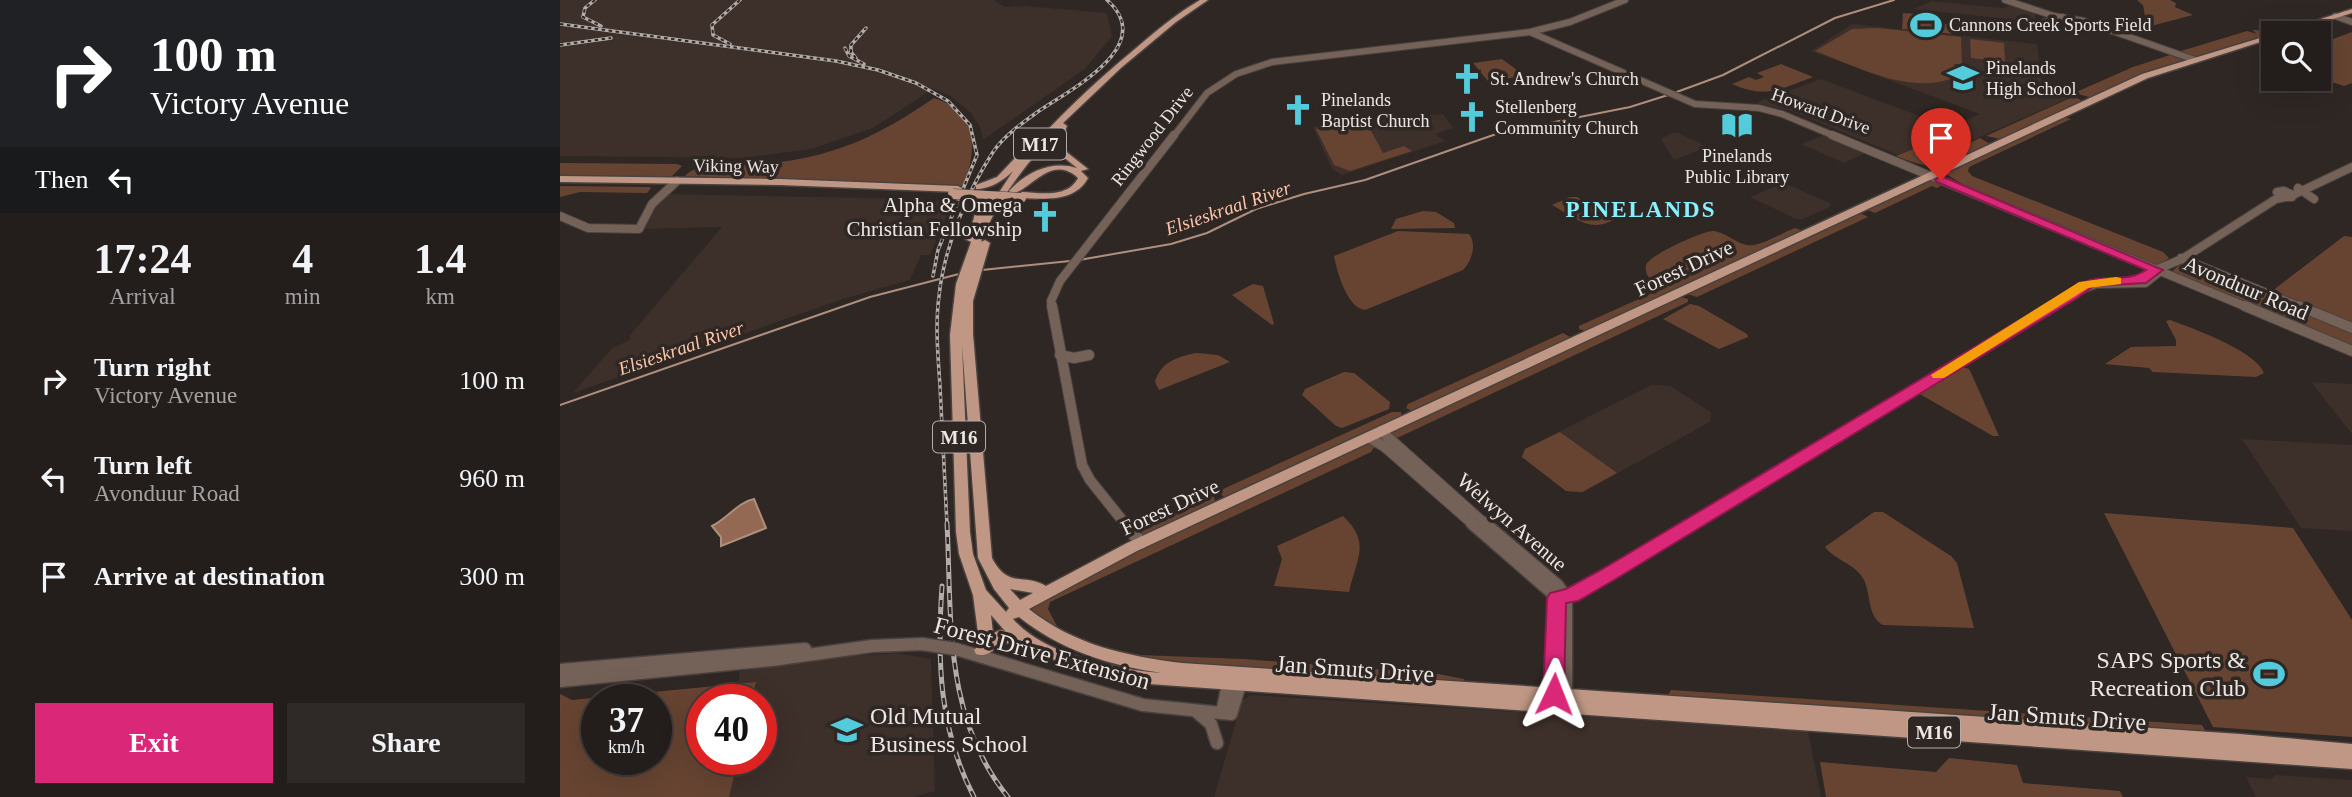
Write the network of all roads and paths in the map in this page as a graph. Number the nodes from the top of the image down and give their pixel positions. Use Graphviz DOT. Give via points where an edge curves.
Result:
graph roads {
  1 [pos="1205,0"];
  2 [pos="1625,0"];
  3 [pos="2005,0"];
  4 [pos="2352,11"];
  5 [pos="2337,16"];
  6 [pos="2062,17"];
  7 [pos="2321,21"];
  8 [pos="2352,21"];
  9 [pos="2041,23"];
  10 [pos="1530,32"];
  11 [pos="2261,40"];
  12 [pos="1130,56"];
  13 [pos="2194,60"];
  14 [pos="1075,105"];
  15 [pos="1063,126"];
  16 [pos="2352,164"];
  17 [pos="1933,174"];
  18 [pos="560,181"];
  19 [pos="669,183"];
  20 [pos="956,193"];
  21 [pos="2288,193"];
  22 [pos="1019,195"];
  23 [pos="2314,200"];
  24 [pos="1840,205"];
  25 [pos="560,216"];
  26 [pos="1846,216"];
  27 [pos="2179,259"];
  28 [pos="2161,270"];
  29 [pos="969,272"];
  30 [pos="2352,328"];
  31 [pos="2352,351"];
  32 [pos="1060,355"];
  33 [pos="1089,355"];
  34 [pos="1381,431"];
  35 [pos="1368,437"];
  36 [pos="1141,543"];
  37 [pos="1119,554"];
  38 [pos="985,558"];
  39 [pos="993,575"];
  40 [pos="1040,588"];
  41 [pos="979,592"];
  42 [pos="1560,593"];
  43 [pos="1007,610"];
  44 [pos="986,633"];
  45 [pos="851,648"];
  46 [pos="1040,648"];
  47 [pos="980,654"];
  48 [pos="560,670"];
  49 [pos="1235,679"];
  50 [pos="560,681"];
  51 [pos="1560,701"];
  52 [pos="1192,711"];
  53 [pos="1217,743"];
  54 [pos="2352,751"];
  55 [pos="2352,762"];
  1 -- 12 [label="main road, Jan Smuts Drive / M17"];
  2 -- 10 [label="street, Ringwood Drive"];
  3 -- 6 [label="street"];
  4 -- 5 [label="main road"];
  5 -- 7 [label="main road"];
  5 -- 8 [label="street"];
  6 -- 9 [label="street"];
  6 -- 13 [label="street"];
  10 -- 17 [label="street, Howard Drive" via="1691,102 1774,111"];
  10 -- 32 [label="street, Ringwood Drive" via="1293,58 1236,74 1213,88 1055,287 1051,300"];
  11 -- 13 [label="main road, Forest Drive"];
  12 -- 14 [label="main road, Jan Smuts Drive / M17"];
  12 -- 15 [label="main road, Jan Smuts Drive / M17"];
  13 -- 17 [label="main road, Forest Drive" via="2145,76"];
  14 -- 20 [label="main road" via="1003,177"];
  14 -- 29 [label="main road, Jan Smuts Drive / M17" via="1006,190 979,237"];
  15 -- 22 [label="main road, Jan Smuts Drive / M17"];
  15 -- 22 [label="main road" via="1059,148 1066,159 1088,174 1088,183 1063,197"];
  16 -- 21 [label="street"];
  17 -- 26 [label="main road, Forest Drive"];
  17 -- 28 [label="street, Avonduur Road"];
  18 -- 19 [label="main road, Viking Way"];
  19 -- 20 [label="main road, Viking Way"];
  19 -- 25 [label="street" via="635,229 588,229"];
  20 -- 22 [label="main road, bridge"];
  20 -- 29 [label="main road, bridge" via="974,199 982,208 965,251"];
  21 -- 23 [label="street"];
  21 -- 27 [label="street"];
  22 -- 22 [label="main road" via="1069,192 1081,184 1082,176 1065,169 1044,171 1027,178"];
  22 -- 29 [label="main road, Jan Smuts Drive / M16"];
  24 -- 26 [label="main road"];
  26 -- 34 [label="main road, Forest Drive"];
  27 -- 28 [label="street"];
  27 -- 30 [label="street"];
  28 -- 31 [label="street, Avonduur Road"];
  28 -- 42 [label="street" via="2144,283 2096,284 2077,291 1579,590"];
  29 -- 38 [label="main road, Jan Smuts Drive / M16" via="968,355"];
  29 -- 41 [label="main road, Jan Smuts Drive / M16" via="956,335 963,532"];
  32 -- 33 [label="street"];
  32 -- 36 [label="street, Ringwood Drive" via="1084,472"];
  34 -- 35 [label="main road, Forest Drive"];
  34 -- 42 [label="street, Welwyn Avenue"];
  35 -- 36 [label="main road, Forest Drive"];
  35 -- 42 [label="street, Welwyn Avenue"];
  36 -- 37 [label="main road, Forest Drive"];
  37 -- 40 [label="main road, Forest Drive"];
  37 -- 43 [label="main road, Forest Drive"];
  38 -- 39 [label="main road, Jan Smuts Drive / M16"];
  38 -- 43 [label="main road" via="987,578"];
  39 -- 40 [label="main road" via="1016,585"];
  39 -- 43 [label="main road, Jan Smuts Drive / M16"];
  40 -- 43 [label="main road, Forest Drive"];
  41 -- 43 [label="main road, Jan Smuts Drive / M16"];
  41 -- 44 [label="main road"];
  42 -- 51 [label="street, Welwyn Avenue"];
  43 -- 46 [label="main road, Jan Smuts Drive / M16"];
  43 -- 49 [label="main road, Jan Smuts Drive / M16" via="1101,655"];
  45 -- 47 [label="street, Forest Drive Extension, bridge" via="922,644"];
  45 -- 48 [label="street, Forest Drive Extension"];
  45 -- 50 [label="street, Forest Drive Extension"];
  46 -- 47 [label="main road" via="1003,636"];
  46 -- 49 [label="main road, Jan Smuts Drive / M16" via="1112,674"];
  47 -- 52 [label="street, Forest Drive Extension" via="1143,705"];
  49 -- 51 [label="main road, Jan Smuts Drive / M16"];
  49 -- 52 [label="street, Forest Drive Extension" via="1226,713"];
  51 -- 54 [label="main road, Jan Smuts Drive / M16"];
  51 -- 55 [label="main road, Jan Smuts Drive / M16"];
  52 -- 53 [label="street" via="1211,724"];
}
